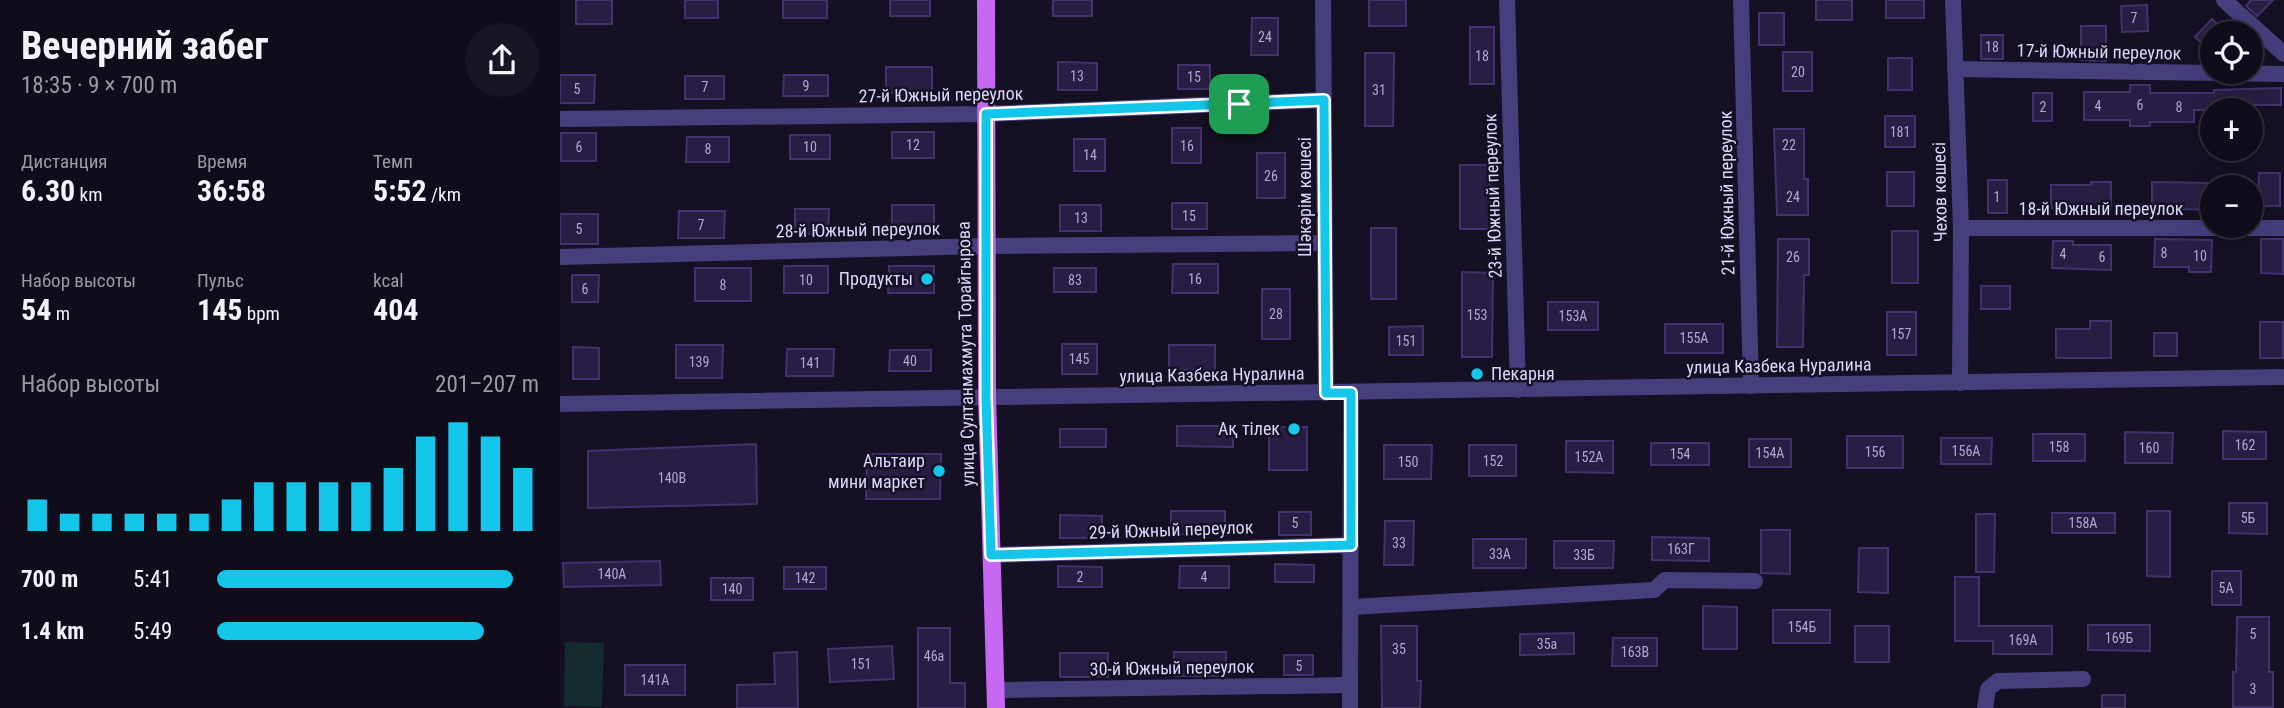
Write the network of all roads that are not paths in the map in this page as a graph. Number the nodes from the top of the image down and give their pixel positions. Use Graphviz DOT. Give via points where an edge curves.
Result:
graph roads {
  1 [pos="985,0"];
  2 [pos="1323,0"];
  3 [pos="1507,0"];
  4 [pos="1741,0"];
  5 [pos="1953,0"];
  6 [pos="2224,0"];
  7 [pos="2284,54"];
  8 [pos="1955,69"];
  9 [pos="2284,74"];
  10 [pos="1324,100"];
  11 [pos="986,114"];
  12 [pos="560,119"];
  13 [pos="1961,228"];
  14 [pos="2284,228"];
  15 [pos="1325,243"];
  16 [pos="985,246"];
  17 [pos="560,257"];
  18 [pos="2284,377"];
  19 [pos="1960,383"];
  20 [pos="1751,386"];
  21 [pos="1518,390"];
  22 [pos="1326,393"];
  23 [pos="1351,393"];
  24 [pos="986,397"];
  25 [pos="560,404"];
  26 [pos="1351,545"];
  27 [pos="991,555"];
  28 [pos="1755,581"];
  29 [pos="1351,607"];
  30 [pos="2083,679"];
  31 [pos="1350,685"];
  32 [pos="995,690"];
  33 [pos="996,708"];
  34 [pos="1350,708"];
  35 [pos="1985,708"];
  1 -- 11 [label="main road, улица Султанмахмута Торайгырова"];
  2 -- 10 [label="street, Шәкәрім көшесі"];
  3 -- 21 [label="street, 23-й Южный переулок"];
  4 -- 20 [label="street, 21-й Южный переулок"];
  5 -- 8 [label="street, Чехов көшесі"];
  6 -- 7 [label="street"];
  8 -- 9 [label="street, 17-й Южный переулок"];
  8 -- 13 [label="street, Чехов көшесі"];
  10 -- 11 [label="street, 27-й Южный переулок"];
  10 -- 15 [label="street, Шәкәрім көшесі"];
  11 -- 12 [label="street, 27-й Южный переулок"];
  11 -- 16 [label="main road, улица Султанмахмута Торайгырова"];
  13 -- 14 [label="street, 18-й Южный переулок"];
  13 -- 19 [label="street, Чехов көшесі"];
  15 -- 16 [label="street, 28-й Южный переулок"];
  15 -- 22 [label="street, Шәкәрім көшесі"];
  16 -- 17 [label="street, 28-й Южный переулок"];
  16 -- 24 [label="main road, улица Султанмахмута Торайгырова"];
  18 -- 19 [label="street, улица Казбека Нуралина"];
  19 -- 20 [label="street, улица Казбека Нуралина"];
  20 -- 21 [label="street, улица Казбека Нуралина"];
  21 -- 23 [label="street, улица Казбека Нуралина"];
  22 -- 23 [label="street, улица Казбека Нуралина"];
  22 -- 24 [label="street, улица Казбека Нуралина"];
  23 -- 26 [label="street"];
  24 -- 25 [label="street, улица Казбека Нуралина"];
  24 -- 27 [label="main road, улица Султанмахмута Торайгырова"];
  26 -- 27 [label="street, 29-й Южный переулок"];
  26 -- 29 [label="street"];
  27 -- 32 [label="main road, улица Султанмахмута Торайгырова"];
  28 -- 29 [label="street" via="1665,580 1654,590"];
  29 -- 31 [label="street"];
  30 -- 35 [label="street" via="1998,681 1988,689"];
  31 -- 32 [label="street, 30-й Южный переулок"];
  31 -- 34 [label="street"];
  32 -- 33 [label="main road, улица Султанмахмута Торайгырова"];
}
